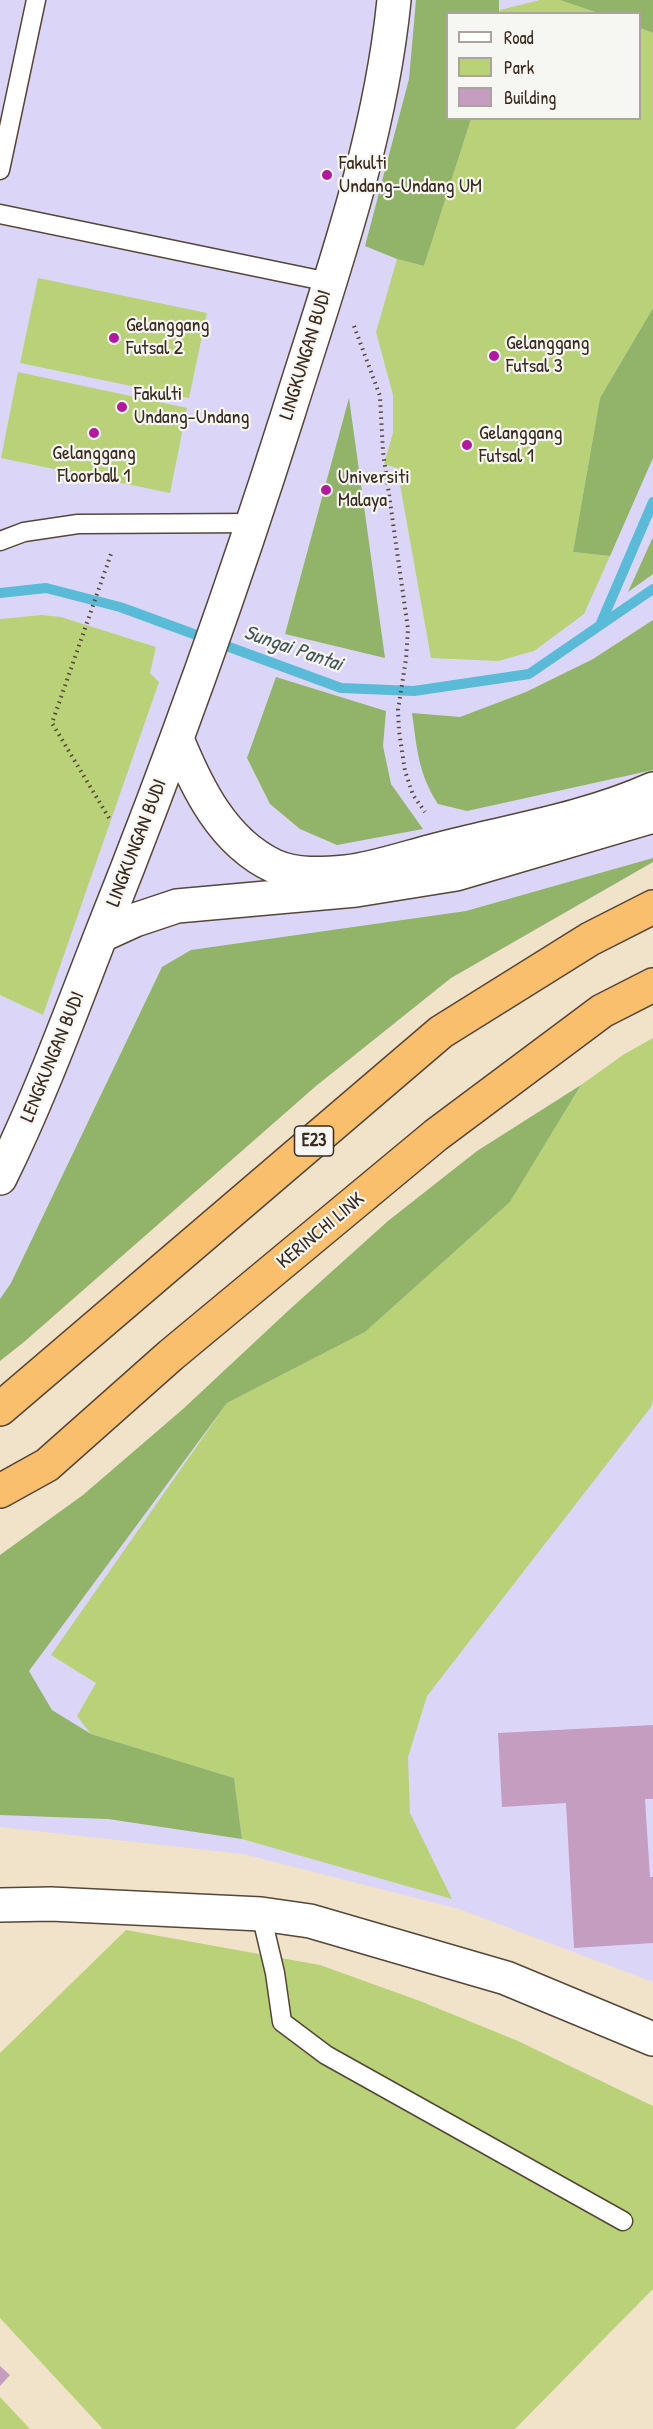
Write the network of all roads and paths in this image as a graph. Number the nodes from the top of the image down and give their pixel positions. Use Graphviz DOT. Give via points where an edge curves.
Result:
graph roads {
  1 [pos="36,0"];
  2 [pos="394,0"];
  3 [pos="0,170"];
  4 [pos="0,214"];
  5 [pos="329,282"];
  6 [pos="354,326"];
  7 [pos="254,524"];
  8 [pos="0,541"];
  9 [pos="110,559"];
  10 [pos="177,739"];
  11 [pos="653,789"];
  12 [pos="425,812"];
  13 [pos="653,816"];
  14 [pos="133,857"];
  15 [pos="653,907"];
  16 [pos="102,934"];
  17 [pos="653,985"];
  18 [pos="0,1178"];
  19 [pos="0,1409"];
  20 [pos="0,1491"];
  21 [pos="0,1905"];
  22 [pos="261,1914"];
  23 [pos="653,2039"];
  24 [pos="623,2221"];
  1 -- 3 [label="lane"];
  2 -- 5 [label="street, LINGKUNGAN BUDI" via="376,113"];
  4 -- 5 [label="lane"];
  5 -- 7 [label="street, LINGKUNGAN BUDI"];
  6 -- 12 [label="path" via="380,396 383,452 408,629 398,710 405,771 412,795"];
  7 -- 8 [label="lane" via="78,524 24,532"];
  7 -- 10 [label="street, LINGKUNGAN BUDI"];
  9 -- 14 [label="path" via="52,723"];
  10 -- 11 [label="street, LINGKUNGAN BUDI" via="194,781 223,825 251,851 275,866 308,874 348,872 579,815"];
  10 -- 14 [label="street, LINGKUNGAN BUDI"];
  13 -- 16 [label="street, LINGKUNGAN BUDI" via="456,874 356,890 177,906"];
  14 -- 16 [label="street, LINGKUNGAN BUDI"];
  15 -- 19 [label="highway, E23" via="590,939 441,1032"];
  16 -- 18 [label="street, LENGKUNGAN BUDI" via="24,1130"];
  17 -- 20 [label="highway, KERINCHI LINK" via="602,1011 436,1135 171,1355 47,1465"];
  21 -- 22 [label="street"];
  22 -- 23 [label="street" via="310,1921 506,1978"];
  22 -- 24 [label="lane" via="282,2022 326,2055"];
}
